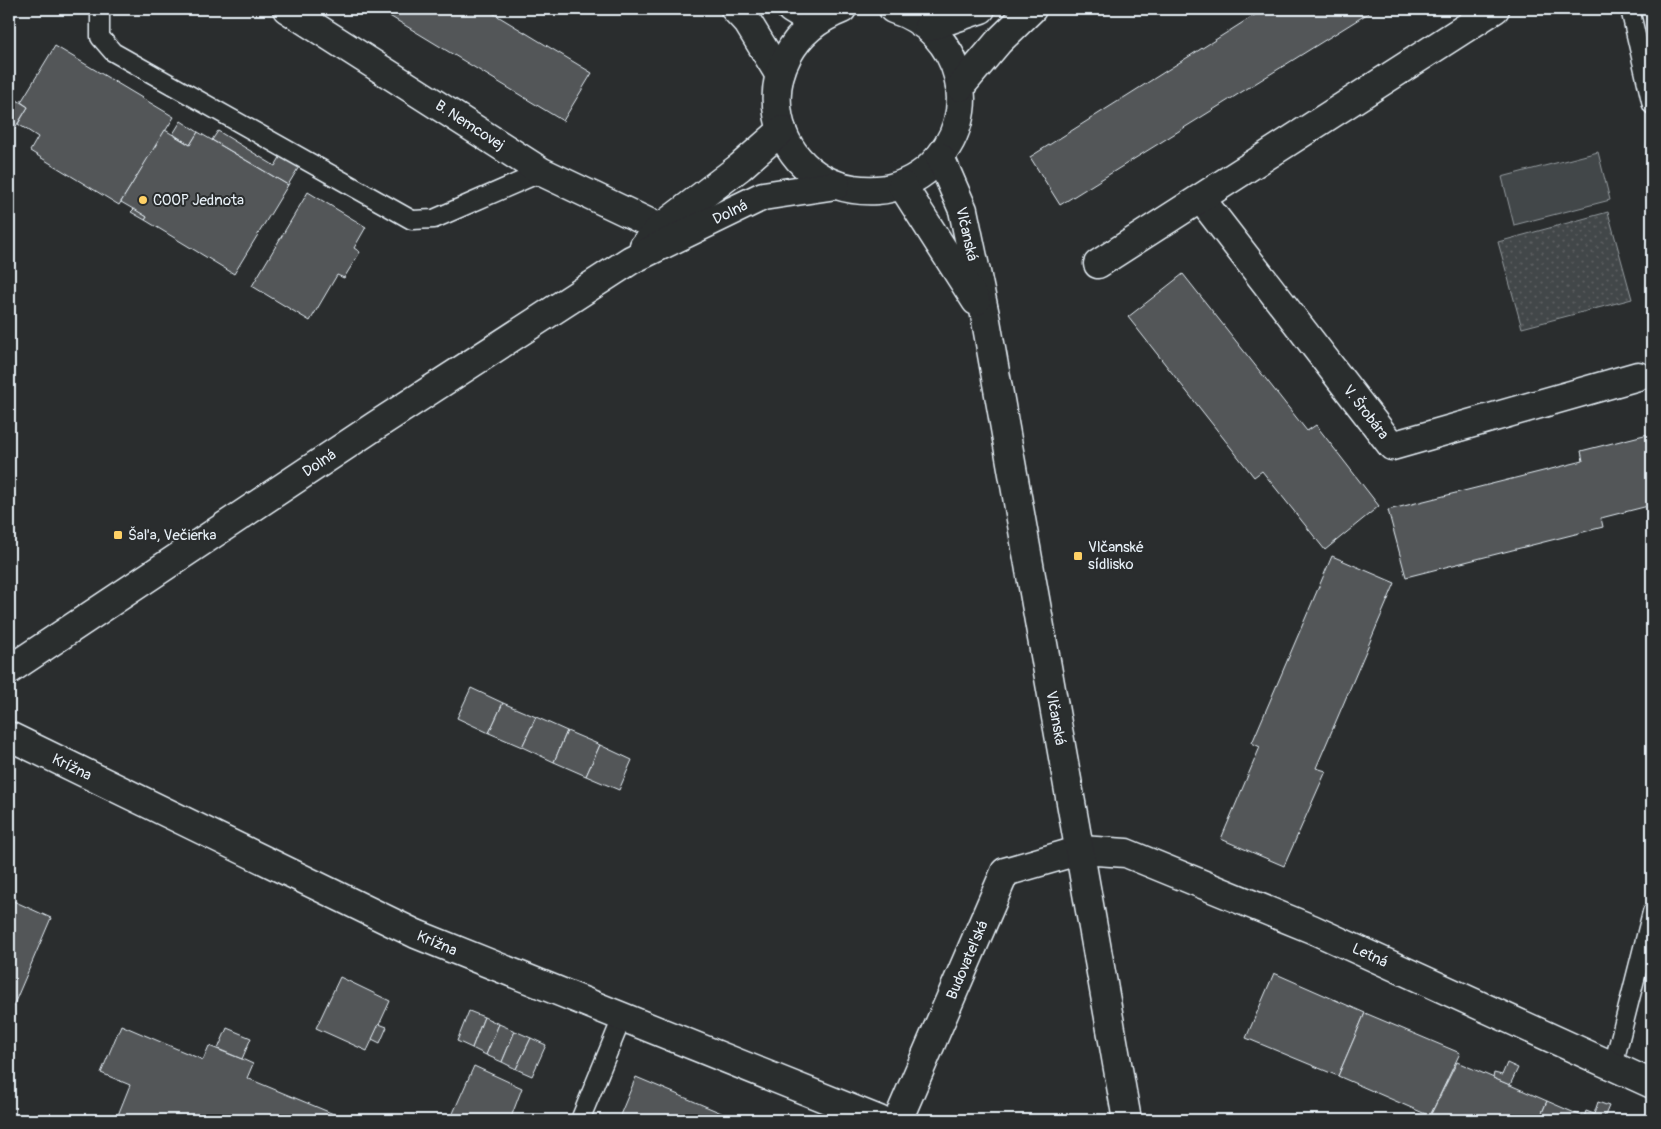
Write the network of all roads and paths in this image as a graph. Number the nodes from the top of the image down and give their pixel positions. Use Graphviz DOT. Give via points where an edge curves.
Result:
graph roads {
  1 [pos="100,9"];
  2 [pos="287,9"];
  3 [pos="735,9"];
  4 [pos="791,9"];
  5 [pos="842,9"];
  6 [pos="893,9"];
  7 [pos="981,9"];
  8 [pos="1032,9"];
  9 [pos="1495,9"];
  10 [pos="1630,9"];
  11 [pos="814,23"];
  12 [pos="928,27"];
  13 [pos="779,74"];
  14 [pos="960,87"];
  15 [pos="1652,105"];
  16 [pos="782,130"];
  17 [pos="940,157"];
  18 [pos="542,172"];
  19 [pos="836,185"];
  20 [pos="902,185"];
  21 [pos="1200,199"];
  22 [pos="660,228"];
  23 [pos="631,260"];
  24 [pos="1098,264"];
  25 [pos="985,315"];
  26 [pos="1638,376"];
  27 [pos="9,670"];
  28 [pos="9,736"];
  29 [pos="1081,850"];
  30 [pos="1652,912"];
  31 [pos="622,1018"];
  32 [pos="1613,1066"];
  33 [pos="1652,1084"];
  34 [pos="580,1120"];
  35 [pos="879,1120"];
  36 [pos="898,1120"];
  37 [pos="1127,1120"];
  1 -- 18 [label="lane" via="100,37 113,52 412,220 434,219"];
  2 -- 18 [label="street, B. Nemcovej"];
  3 -- 13 [label="street" via="748,23"];
  4 -- 11 [label="street"];
  5 -- 11 [label="street"];
  6 -- 12 [label="street" via="916,18"];
  7 -- 12 [label="street"];
  8 -- 14 [label="street" via="999,41"];
  9 -- 21 [label="street"];
  10 -- 15 [label="lane"];
  11 -- 13 [label="street" via="792,46"];
  12 -- 14 [label="street" via="944,44 955,64"];
  13 -- 16 [label="street" via="776,103"];
  14 -- 17 [label="street" via="961,102 955,131"];
  16 -- 19 [label="street" via="794,154 813,172"];
  16 -- 22 [label="street, Dolná"];
  17 -- 20 [label="street" via="923,173"];
  17 -- 25 [label="street, Vlčanská" via="963,210"];
  18 -- 22 [label="street, B. Nemcovej"];
  19 -- 20 [label="street" via="854,190 879,190"];
  19 -- 23 [label="street, Dolná" via="763,196"];
  20 -- 25 [label="street, Vlčanská"];
  21 -- 24 [label="street"];
  21 -- 26 [label="street, V. Šrobára" via="1392,446"];
  22 -- 23 [label="street, Dolná"];
  23 -- 27 [label="street, Dolná"];
  25 -- 29 [label="street, Vlčanská"];
  28 -- 31 [label="street, Krížna" via="416,934"];
  29 -- 32 [label="street, Letná" via="1126,854 1312,929"];
  29 -- 36 [label="street, Budovateľská" via="1005,872"];
  29 -- 37 [label="street, Vlčanská"];
  30 -- 32 [label="lane"];
  31 -- 34 [label="lane"];
  31 -- 35 [label="street, Krížna"];
  32 -- 33 [label="street, Letná"];
}
